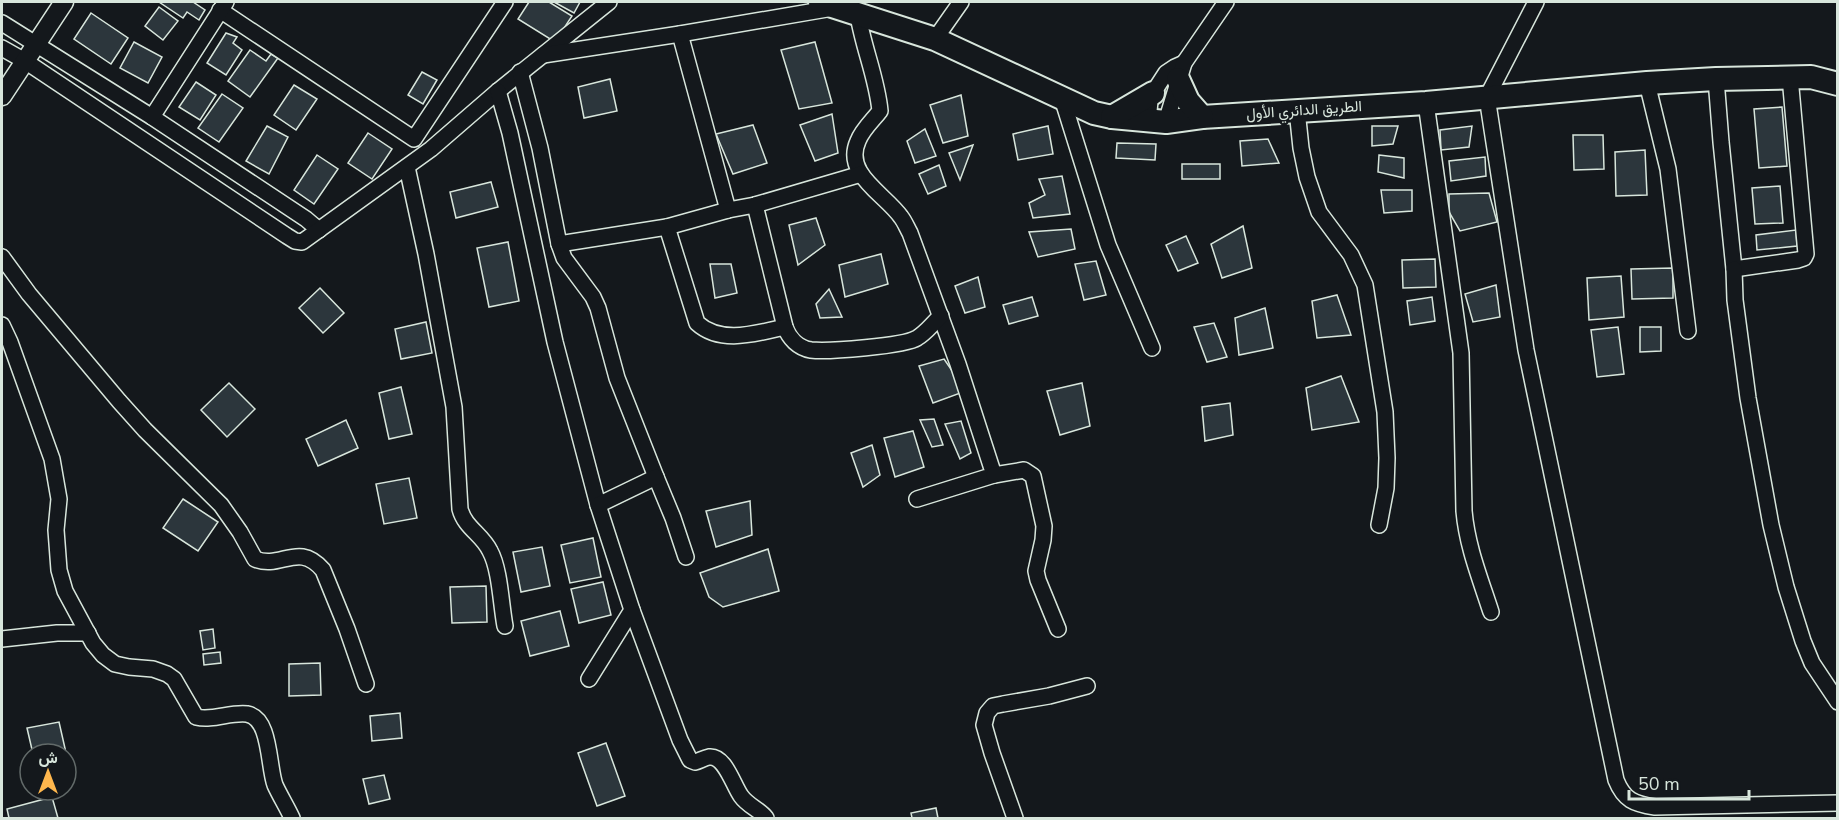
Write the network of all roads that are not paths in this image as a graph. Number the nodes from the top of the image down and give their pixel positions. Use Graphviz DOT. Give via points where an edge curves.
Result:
graph roads {
  1 [pos="64,2"];
  2 [pos="505,2"];
  3 [pos="609,2"];
  4 [pos="961,2"];
  5 [pos="1226,2"];
  6 [pos="1536,2"];
  7 [pos="828,4"];
  8 [pos="223,6"];
  9 [pos="858,15"];
  10 [pos="2,22"];
  11 [pos="680,34"];
  12 [pos="935,39"];
  13 [pos="37,44"];
  14 [pos="2,48"];
  15 [pos="543,55"];
  16 [pos="25,62"];
  17 [pos="1838,68"];
  18 [pos="1181,71"];
  19 [pos="520,72"];
  20 [pos="1800,77"];
  21 [pos="1716,79"];
  22 [pos="1647,83"];
  23 [pos="1838,84"];
  24 [pos="498,91"];
  25 [pos="1153,93"];
  26 [pos="2,96"];
  27 [pos="1062,98"];
  28 [pos="1487,98"];
  29 [pos="1426,103"];
  30 [pos="1298,111"];
  31 [pos="152,117"];
  32 [pos="1112,117"];
  33 [pos="1202,117"];
  34 [pos="1157,121"];
  35 [pos="414,139"];
  36 [pos="431,149"];
  37 [pos="406,167"];
  38 [pos="861,174"];
  39 [pos="755,205"];
  40 [pos="728,210"];
  41 [pos="667,226"];
  42 [pos="318,230"];
  43 [pos="559,244"];
  44 [pos="2,257"];
  45 [pos="1734,269"];
  46 [pos="940,316"];
  47 [pos="2,325"];
  48 [pos="785,327"];
  49 [pos="1688,331"];
  50 [pos="1152,348"];
  51 [pos="994,475"];
  52 [pos="656,477"];
  53 [pos="917,499"];
  54 [pos="597,505"];
  55 [pos="1378,525"];
  56 [pos="686,557"];
  57 [pos="632,610"];
  58 [pos="1491,612"];
  59 [pos="505,626"];
  60 [pos="1058,629"];
  61 [pos="88,633"];
  62 [pos="2,639"];
  63 [pos="589,679"];
  64 [pos="366,684"];
  65 [pos="1088,686"];
  66 [pos="1838,702"];
  67 [pos="1838,803"];
  68 [pos="292,819"];
  69 [pos="766,819"];
  70 [pos="1015,819"];
  1 -- 13 [label="street"];
  2 -- 35 [label="street"];
  3 -- 15 [label="street"];
  4 -- 12 [label="street"];
  5 -- 18 [label="street"];
  6 -- 28 [label="street"];
  7 -- 9 [label="main road, الطريق الدائري الأول"];
  7 -- 11 [label="street"];
  8 -- 31 [label="street"];
  8 -- 35 [label="street"];
  9 -- 12 [label="main road, الطريق الدائري الأول"];
  9 -- 38 [label="street" via="880,111 858,139 854,153"];
  10 -- 13 [label="street"];
  11 -- 15 [label="street"];
  11 -- 40 [label="street"];
  12 -- 27 [label="main road, الطريق الدائري الأول"];
  13 -- 16 [label="street"];
  13 -- 31 [label="street"];
  14 -- 16 [label="street"];
  15 -- 19 [label="street"];
  16 -- 26 [label="street"];
  16 -- 42 [label="street" via="295,241 307,240"];
  17 -- 20 [label="main road"];
  18 -- 25 [label="street" via="1170,69"];
  18 -- 33 [label="main road" via="1188,101"];
  18 -- 34 [label="street"];
  19 -- 24 [label="street"];
  19 -- 43 [label="street"];
  20 -- 21 [label="main road, الطريق الدائري الأول"];
  20 -- 23 [label="main road"];
  20 -- 45 [label="street" via="1806,254 1798,260"];
  21 -- 22 [label="main road, الطريق الدائري الأول"];
  21 -- 45 [label="street"];
  22 -- 28 [label="main road, الطريق الدائري الأول"];
  22 -- 49 [label="street" via="1668,168"];
  24 -- 36 [label="street"];
  24 -- 54 [label="street"];
  25 -- 32 [label="main road"];
  25 -- 34 [label="street" via="1150,101"];
  27 -- 32 [label="main road, الطريق الدائري الأول"];
  27 -- 50 [label="street" via="1108,245"];
  28 -- 29 [label="main road, الطريق الدائري الأول"];
  28 -- 67 [label="street" via="1526,350 1621,791 1630,800 1655,807"];
  29 -- 30 [label="main road, الطريق الدائري الأول"];
  29 -- 58 [label="street" via="1461,353 1466,531"];
  30 -- 33 [label="main road, الطريق الدائري الأول"];
  30 -- 55 [label="street" via="1307,177 1319,212 1351,255 1365,285 1385,412 1386,488"];
  31 -- 42 [label="street"];
  32 -- 34 [label="main road, الطريق الدائري الأول"];
  33 -- 34 [label="main road, الطريق الدائري الأول"];
  35 -- 36 [label="street"];
  36 -- 37 [label="street"];
  37 -- 42 [label="street"];
  37 -- 59 [label="street" via="454,407 460,509 462,518 484,542 494,561"];
  38 -- 39 [label="street"];
  38 -- 46 [label="street" via="901,216"];
  39 -- 40 [label="street"];
  39 -- 48 [label="street"];
  40 -- 41 [label="street"];
  41 -- 43 [label="street"];
  41 -- 48 [label="street" via="697,323 728,336"];
  43 -- 52 [label="street" via="564,258 598,308 617,378"];
  44 -- 64 [label="street" via="119,401 221,505 255,559 268,562 303,556 317,562"];
  45 -- 66 [label="street" via="1748,398 1786,587 1812,663"];
  46 -- 48 [label="street" via="918,338 907,343 845,349 810,350 797,344"];
  46 -- 51 [label="street"];
  47 -- 61 [label="street" via="52,459 59,500 59,570 65,591"];
  51 -- 53 [label="street"];
  51 -- 60 [label="street" via="1024,470 1034,476 1044,526 1036,571"];
  52 -- 54 [label="street"];
  52 -- 56 [label="street"];
  54 -- 57 [label="street"];
  57 -- 63 [label="street"];
  57 -- 69 [label="street" via="690,760 718,759 742,798"];
  61 -- 62 [label="street"];
  61 -- 68 [label="street" via="103,655 115,664 153,669 174,679 196,717 245,714 260,722 275,783"];
  65 -- 70 [label="street" via="993,706 987,713 984,725"];
}
